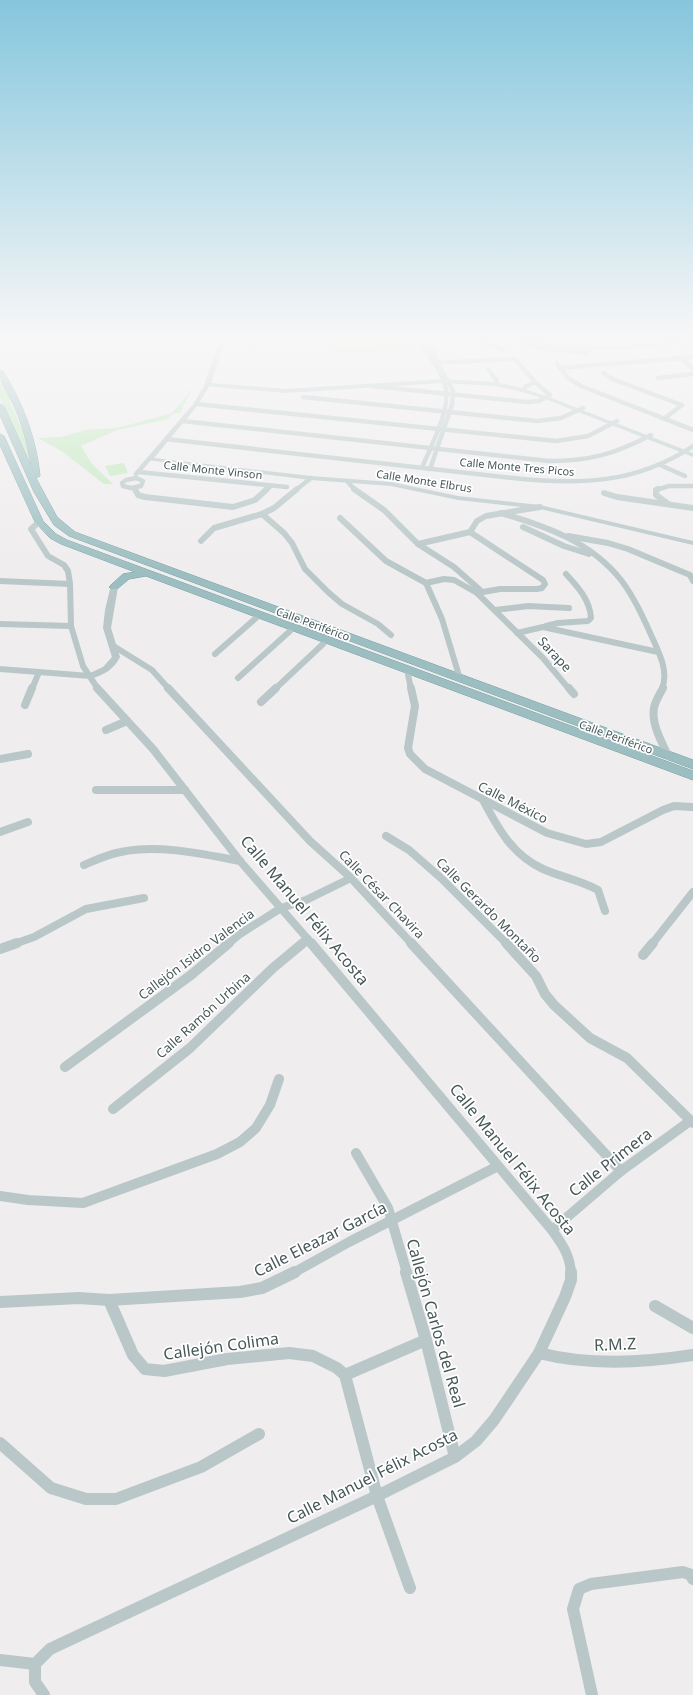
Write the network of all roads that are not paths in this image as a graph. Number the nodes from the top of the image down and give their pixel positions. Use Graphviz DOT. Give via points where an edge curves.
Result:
graph roads {
  1 [pos="4,415"];
  2 [pos="21,415"];
  3 [pos="187,415"];
  4 [pos="303,415"];
  5 [pos="442,415"];
  6 [pos="449,415"];
  7 [pos="480,415"];
  8 [pos="570,415"];
  9 [pos="597,415"];
  10 [pos="656,415"];
  11 [pos="668,415"];
  12 [pos="664,418"];
  13 [pos="182,421"];
  14 [pos="615,422"];
  15 [pos="437,429"];
  16 [pos="444,430"];
  17 [pos="693,430"];
  18 [pos="0,436"];
  19 [pos="649,436"];
  20 [pos="166,440"];
  21 [pos="430,449"];
  22 [pos="437,450"];
  23 [pos="691,450"];
  24 [pos="693,455"];
  25 [pos="149,459"];
  26 [pos="660,465"];
  27 [pos="422,468"];
  28 [pos="430,469"];
  29 [pos="138,472"];
  30 [pos="685,476"];
  31 [pos="133,478"];
  32 [pos="311,478"];
  33 [pos="348,482"];
  34 [pos="271,486"];
  35 [pos="672,486"];
  36 [pos="693,486"];
  37 [pos="36,487"];
  38 [pos="287,487"];
  39 [pos="134,488"];
  40 [pos="693,490"];
  41 [pos="604,493"];
  42 [pos="671,505"];
  43 [pos="540,507"];
  44 [pos="693,508"];
  45 [pos="501,513"];
  46 [pos="262,514"];
  47 [pos="340,518"];
  48 [pos="38,522"];
  49 [pos="523,527"];
  50 [pos="470,532"];
  51 [pos="561,535"];
  52 [pos="201,541"];
  53 [pos="693,543"];
  54 [pos="418,544"];
  55 [pos="105,558"];
  56 [pos="601,559"];
  57 [pos="146,574"];
  58 [pos="566,574"];
  59 [pos="0,581"];
  60 [pos="693,581"];
  61 [pos="426,583"];
  62 [pos="70,584"];
  63 [pos="114,587"];
  64 [pos="479,592"];
  65 [pos="220,600"];
  66 [pos="569,608"];
  67 [pos="495,610"];
  68 [pos="256,618"];
  69 [pos="0,624"];
  70 [pos="71,626"];
  71 [pos="543,627"];
  72 [pos="290,631"];
  73 [pos="517,633"];
  74 [pos="391,635"];
  75 [pos="324,644"];
  76 [pos="115,647"];
  77 [pos="351,648"];
  78 [pos="658,652"];
  79 [pos="215,654"];
  80 [pos="0,669"];
  81 [pos="407,670"];
  82 [pos="39,672"];
  83 [pos="90,676"];
  84 [pos="238,678"];
  85 [pos="460,679"];
  86 [pos="574,694"];
  87 [pos="261,702"];
  88 [pos="25,705"];
  89 [pos="127,721"];
  90 [pos="106,730"];
  91 [pos="28,754"];
  92 [pos="668,756"];
  93 [pos="0,759"];
  94 [pos="693,765"];
  95 [pos="693,776"];
  96 [pos="96,790"];
  97 [pos="185,790"];
  98 [pos="483,800"];
  99 [pos="693,807"];
  100 [pos="28,822"];
  101 [pos="0,832"];
  102 [pos="386,836"];
  103 [pos="240,861"];
  104 [pos="84,865"];
  105 [pos="351,878"];
  106 [pos="693,892"];
  107 [pos="144,898"];
  108 [pos="281,908"];
  109 [pos="605,911"];
  110 [pos="308,939"];
  111 [pos="0,949"];
  112 [pos="643,955"];
  113 [pos="66,1067"];
  114 [pos="279,1079"];
  115 [pos="113,1109"];
  116 [pos="692,1122"];
  117 [pos="356,1153"];
  118 [pos="498,1166"];
  119 [pos="621,1171"];
  120 [pos="0,1196"];
  121 [pos="391,1220"];
  122 [pos="552,1230"];
  123 [pos="109,1300"];
  124 [pos="0,1302"];
  125 [pos="655,1306"];
  126 [pos="693,1328"];
  127 [pos="426,1340"];
  128 [pos="539,1353"];
  129 [pos="693,1355"];
  130 [pos="345,1375"];
  131 [pos="259,1434"];
  132 [pos="0,1443"];
  133 [pos="455,1457"];
  134 [pos="377,1496"];
  135 [pos="693,1579"];
  136 [pos="410,1588"];
  137 [pos="0,1660"];
  138 [pos="35,1664"];
  139 [pos="44,1695"];
  140 [pos="592,1695"];
  1 -- 37 [label="highway, Calle Periférico"];
  2 -- 37 [label="highway" via="36,472"];
  3 -- 13 [label="street"];
  4 -- 15 [label="street"];
  5 -- 15 [label="street"];
  6 -- 16 [label="street"];
  7 -- 8 [label="street" via="537,421 553,421"];
  9 -- 14 [label="main road"];
  10 -- 12 [label="street"];
  11 -- 12 [label="street"];
  12 -- 17 [label="street"];
  13 -- 20 [label="street"];
  13 -- 21 [label="street"];
  14 -- 16 [label="street" via="588,436 556,440"];
  14 -- 19 [label="main road"];
  15 -- 16 [label="street"];
  15 -- 21 [label="street"];
  16 -- 22 [label="street"];
  18 -- 48 [label="highway, Calle Periférico"];
  19 -- 22 [label="street" via="612,453 569,461"];
  19 -- 23 [label="main road"];
  20 -- 25 [label="street"];
  20 -- 27 [label="street, Calle Monte Tres Picos"];
  21 -- 22 [label="street"];
  21 -- 27 [label="street"];
  22 -- 28 [label="street"];
  23 -- 24 [label="main road"];
  23 -- 26 [label="street, Calle Monte Tres Picos"];
  25 -- 29 [label="street"];
  25 -- 32 [label="street, Calle Monte Elbrus"];
  26 -- 28 [label="street, Calle Monte Tres Picos" via="618,478 571,482"];
  26 -- 30 [label="street"];
  27 -- 28 [label="street, Calle Monte Tres Picos"];
  29 -- 31 [label="street"];
  29 -- 34 [label="street, Calle Monte Vinson"];
  31 -- 39 [label="street" via="144,483"];
  31 -- 39 [label="street" via="122,484"];
  32 -- 33 [label="street, Calle Monte Elbrus"];
  32 -- 46 [label="street" via="274,508"];
  33 -- 43 [label="street, Calle Monte Elbrus" via="391,484 458,498"];
  33 -- 54 [label="street" via="356,492 384,510"];
  34 -- 38 [label="street, Calle Monte Vinson"];
  34 -- 39 [label="street" via="255,500 228,507 145,497 138,495"];
  35 -- 36 [label="street"];
  35 -- 40 [label="street"];
  35 -- 42 [label="street" via="658,488 655,492 658,498"];
  37 -- 85 [label="highway, Calle Periférico" via="53,518 72,534"];
  41 -- 42 [label="street"];
  42 -- 44 [label="street"];
  43 -- 45 [label="street"];
  43 -- 53 [label="street, Calle Monte Elbrus"];
  45 -- 50 [label="street" via="480,518"];
  45 -- 51 [label="street" via="531,521"];
  46 -- 52 [label="street" via="214,528"];
  46 -- 74 [label="street" via="287,536 297,549 304,567 334,598 384,627"];
  47 -- 61 [label="street" via="386,561"];
  48 -- 55 [label="highway, Calle Periférico" via="59,540"];
  48 -- 62 [label="street, Calle Manuel Félix Acosta" via="32,529 48,556 64,565"];
  49 -- 56 [label="street" via="564,546"];
  50 -- 54 [label="street"];
  50 -- 64 [label="street" via="543,580 545,584 537,589"];
  51 -- 56 [label="street"];
  51 -- 60 [label="street" via="628,548 690,575"];
  54 -- 64 [label="street" via="454,567"];
  55 -- 57 [label="highway, Calle Periférico"];
  55 -- 63 [label="highway" via="113,573"];
  56 -- 78 [label="street" via="627,589"];
  57 -- 63 [label="highway" via="126,576"];
  57 -- 65 [label="highway, Calle Periférico"];
  58 -- 71 [label="street" via="585,597 592,612 591,618"];
  59 -- 62 [label="street"];
  61 -- 64 [label="street" via="444,579 454,580"];
  61 -- 85 [label="street" via="442,619"];
  62 -- 70 [label="street, Calle Manuel Félix Acosta"];
  63 -- 76 [label="street" via="107,625 110,641"];
  64 -- 67 [label="street, Sarape"];
  65 -- 68 [label="highway" via="226,607"];
  65 -- 77 [label="highway, Calle Periférico"];
  66 -- 67 [label="street" via="528,606"];
  67 -- 73 [label="street, Sarape"];
  68 -- 72 [label="highway"];
  68 -- 79 [label="street"];
  69 -- 70 [label="street"];
  70 -- 83 [label="street, Calle Manuel Félix Acosta" via="83,666"];
  71 -- 73 [label="street"];
  71 -- 78 [label="street"];
  72 -- 75 [label="highway"];
  72 -- 84 [label="street"];
  73 -- 86 [label="street, Sarape" via="554,669"];
  75 -- 77 [label="highway"];
  75 -- 87 [label="street"];
  76 -- 83 [label="street" via="114,661"];
  76 -- 105 [label="street, Calle César Chavira" via="152,670 310,841"];
  77 -- 81 [label="highway, Calle Periférico"];
  78 -- 92 [label="street" via="665,678 653,714"];
  80 -- 82 [label="street"];
  81 -- 95 [label="highway, Calle Periférico"];
  81 -- 98 [label="street, Calle México" via="415,706 408,748 410,754 425,769"];
  82 -- 83 [label="street"];
  82 -- 88 [label="street"];
  83 -- 89 [label="street, Calle Manuel Félix Acosta" via="104,697"];
  85 -- 92 [label="highway, Calle Periférico"];
  89 -- 90 [label="street"];
  89 -- 97 [label="street, Calle Manuel Félix Acosta"];
  91 -- 93 [label="street"];
  92 -- 94 [label="highway, Calle Periférico"];
  96 -- 97 [label="street"];
  97 -- 103 [label="street, Calle Manuel Félix Acosta"];
  98 -- 99 [label="street, Calle México" via="547,833 586,844 601,842 668,808"];
  98 -- 109 [label="street" via="508,844 544,869 584,882 598,890"];
  100 -- 101 [label="street"];
  102 -- 116 [label="street, Calle Gerardo Montaño" via="409,850 441,878 520,957 536,976 554,1005 590,1038 626,1058"];
  103 -- 104 [label="street" via="169,849 140,849 109,855"];
  103 -- 108 [label="street, Calle Manuel Félix Acosta"];
  105 -- 108 [label="street, Callejón Isidro Valencia" via="306,900"];
  105 -- 119 [label="street, Calle César Chavira"];
  106 -- 112 [label="street"];
  107 -- 111 [label="street" via="86,909 34,937"];
  108 -- 110 [label="street, Calle Manuel Félix Acosta"];
  108 -- 113 [label="street, Callejón Isidro Valencia" via="240,934 191,975"];
  110 -- 115 [label="street, Calle Ramón Urbina" via="273,968 190,1048"];
  110 -- 118 [label="street, Calle Manuel Félix Acosta"];
  114 -- 120 [label="street" via="270,1105 256,1128 240,1142 217,1154 83,1203"];
  116 -- 119 [label="street, Calle Primera"];
  117 -- 121 [label="street, Callejón Carlos del Real" via="383,1198"];
  118 -- 121 [label="street, Calle Eleazar García"];
  118 -- 122 [label="street, Calle Manuel Félix Acosta"];
  119 -- 122 [label="street, Calle Primera"];
  121 -- 123 [label="street, Calle Eleazar García" via="262,1288 240,1292"];
  121 -- 127 [label="street, Callejón Carlos del Real"];
  122 -- 128 [label="street, Calle Manuel Félix Acosta" via="568,1255 571,1280"];
  123 -- 124 [label="street, Calle Eleazar García" via="79,1298"];
  123 -- 130 [label="street, Callejón Colima" via="133,1355 145,1369 164,1371 227,1359 289,1353 313,1356"];
  125 -- 126 [label="street"];
  127 -- 130 [label="street"];
  127 -- 133 [label="street, Callejón Carlos del Real"];
  128 -- 129 [label="street, R.M.Z" via="562,1359 605,1362"];
  128 -- 133 [label="street, Calle Manuel Félix Acosta" via="494,1420 476,1441"];
  130 -- 134 [label="street"];
  131 -- 132 [label="street" via="200,1467 116,1499 86,1499 51,1488"];
  133 -- 134 [label="street, Calle Manuel Félix Acosta"];
  134 -- 136 [label="street"];
  134 -- 138 [label="street, Calle Manuel Félix Acosta" via="50,1649"];
  135 -- 140 [label="street" via="691,1575 683,1572 591,1584 579,1589 573,1609"];
  137 -- 138 [label="street"];
  138 -- 139 [label="street" via="35,1682"];
}
